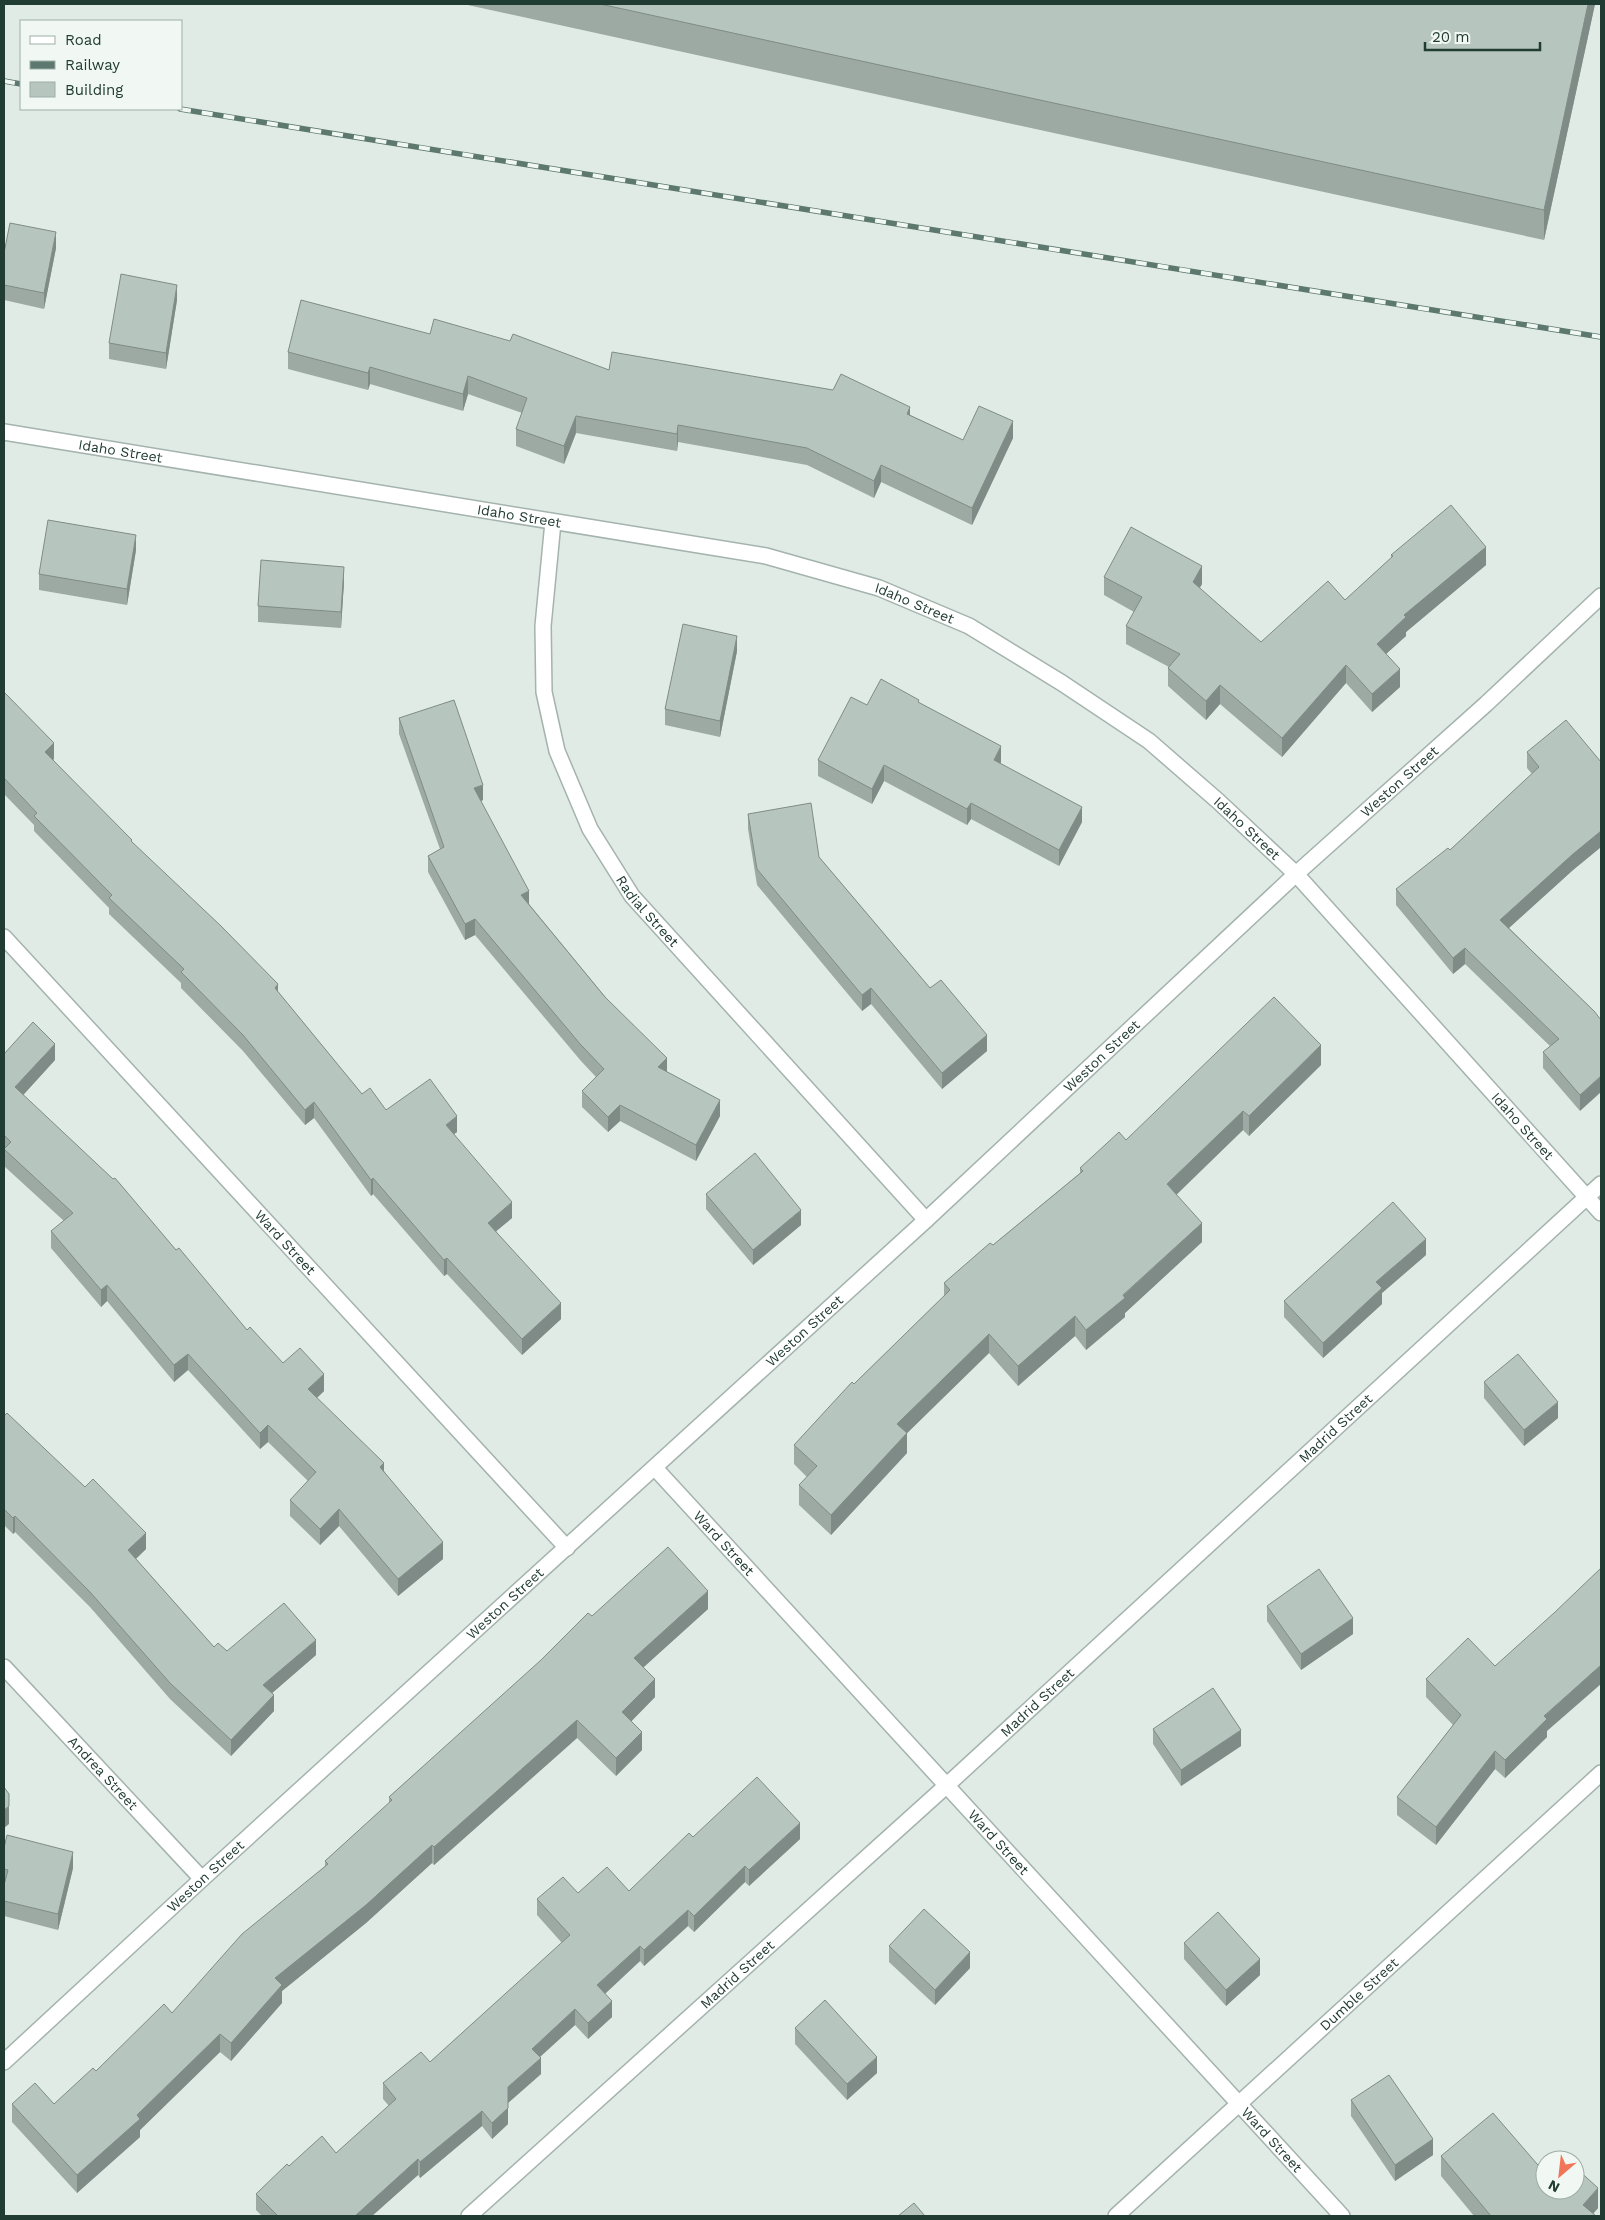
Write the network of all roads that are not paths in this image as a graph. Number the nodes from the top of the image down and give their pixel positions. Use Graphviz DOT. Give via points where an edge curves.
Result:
graph roads {
  1 [pos="4,432"];
  2 [pos="553,522"];
  3 [pos="1601,596"];
  4 [pos="1296,874"];
  5 [pos="4,937"];
  6 [pos="1601,1184"];
  7 [pos="1586,1197"];
  8 [pos="1601,1213"];
  9 [pos="926,1220"];
  10 [pos="655,1468"];
  11 [pos="567,1548"];
  12 [pos="4,1667"];
  13 [pos="1601,1773"];
  14 [pos="946,1786"];
  15 [pos="202,1879"];
  16 [pos="4,2062"];
  17 [pos="1238,2104"];
  18 [pos="469,2216"];
  19 [pos="1116,2216"];
  20 [pos="1342,2216"];
  1 -- 2 [label="street, Idaho Street"];
  2 -- 4 [label="street, Idaho Street" via="766,556 879,588 969,626 1149,742"];
  2 -- 9 [label="street, Radial Street" via="543,626 544,692 558,751 590,829 632,896"];
  3 -- 4 [label="street, Weston Street"];
  4 -- 7 [label="street, Idaho Street"];
  4 -- 9 [label="street, Weston Street"];
  5 -- 11 [label="street, Ward Street"];
  6 -- 7 [label="street, Madrid Street"];
  7 -- 8 [label="street, Idaho Street"];
  7 -- 14 [label="street, Madrid Street"];
  9 -- 10 [label="street, Weston Street"];
  10 -- 11 [label="street, Weston Street"];
  10 -- 14 [label="street, Ward Street"];
  11 -- 15 [label="street, Weston Street"];
  12 -- 15 [label="street, Andrea Street"];
  13 -- 17 [label="street, Dumble Street"];
  14 -- 17 [label="street, Ward Street"];
  14 -- 18 [label="street, Madrid Street"];
  15 -- 16 [label="street, Weston Street"];
  17 -- 19 [label="street, Dumble Street"];
  17 -- 20 [label="street, Ward Street"];
}
